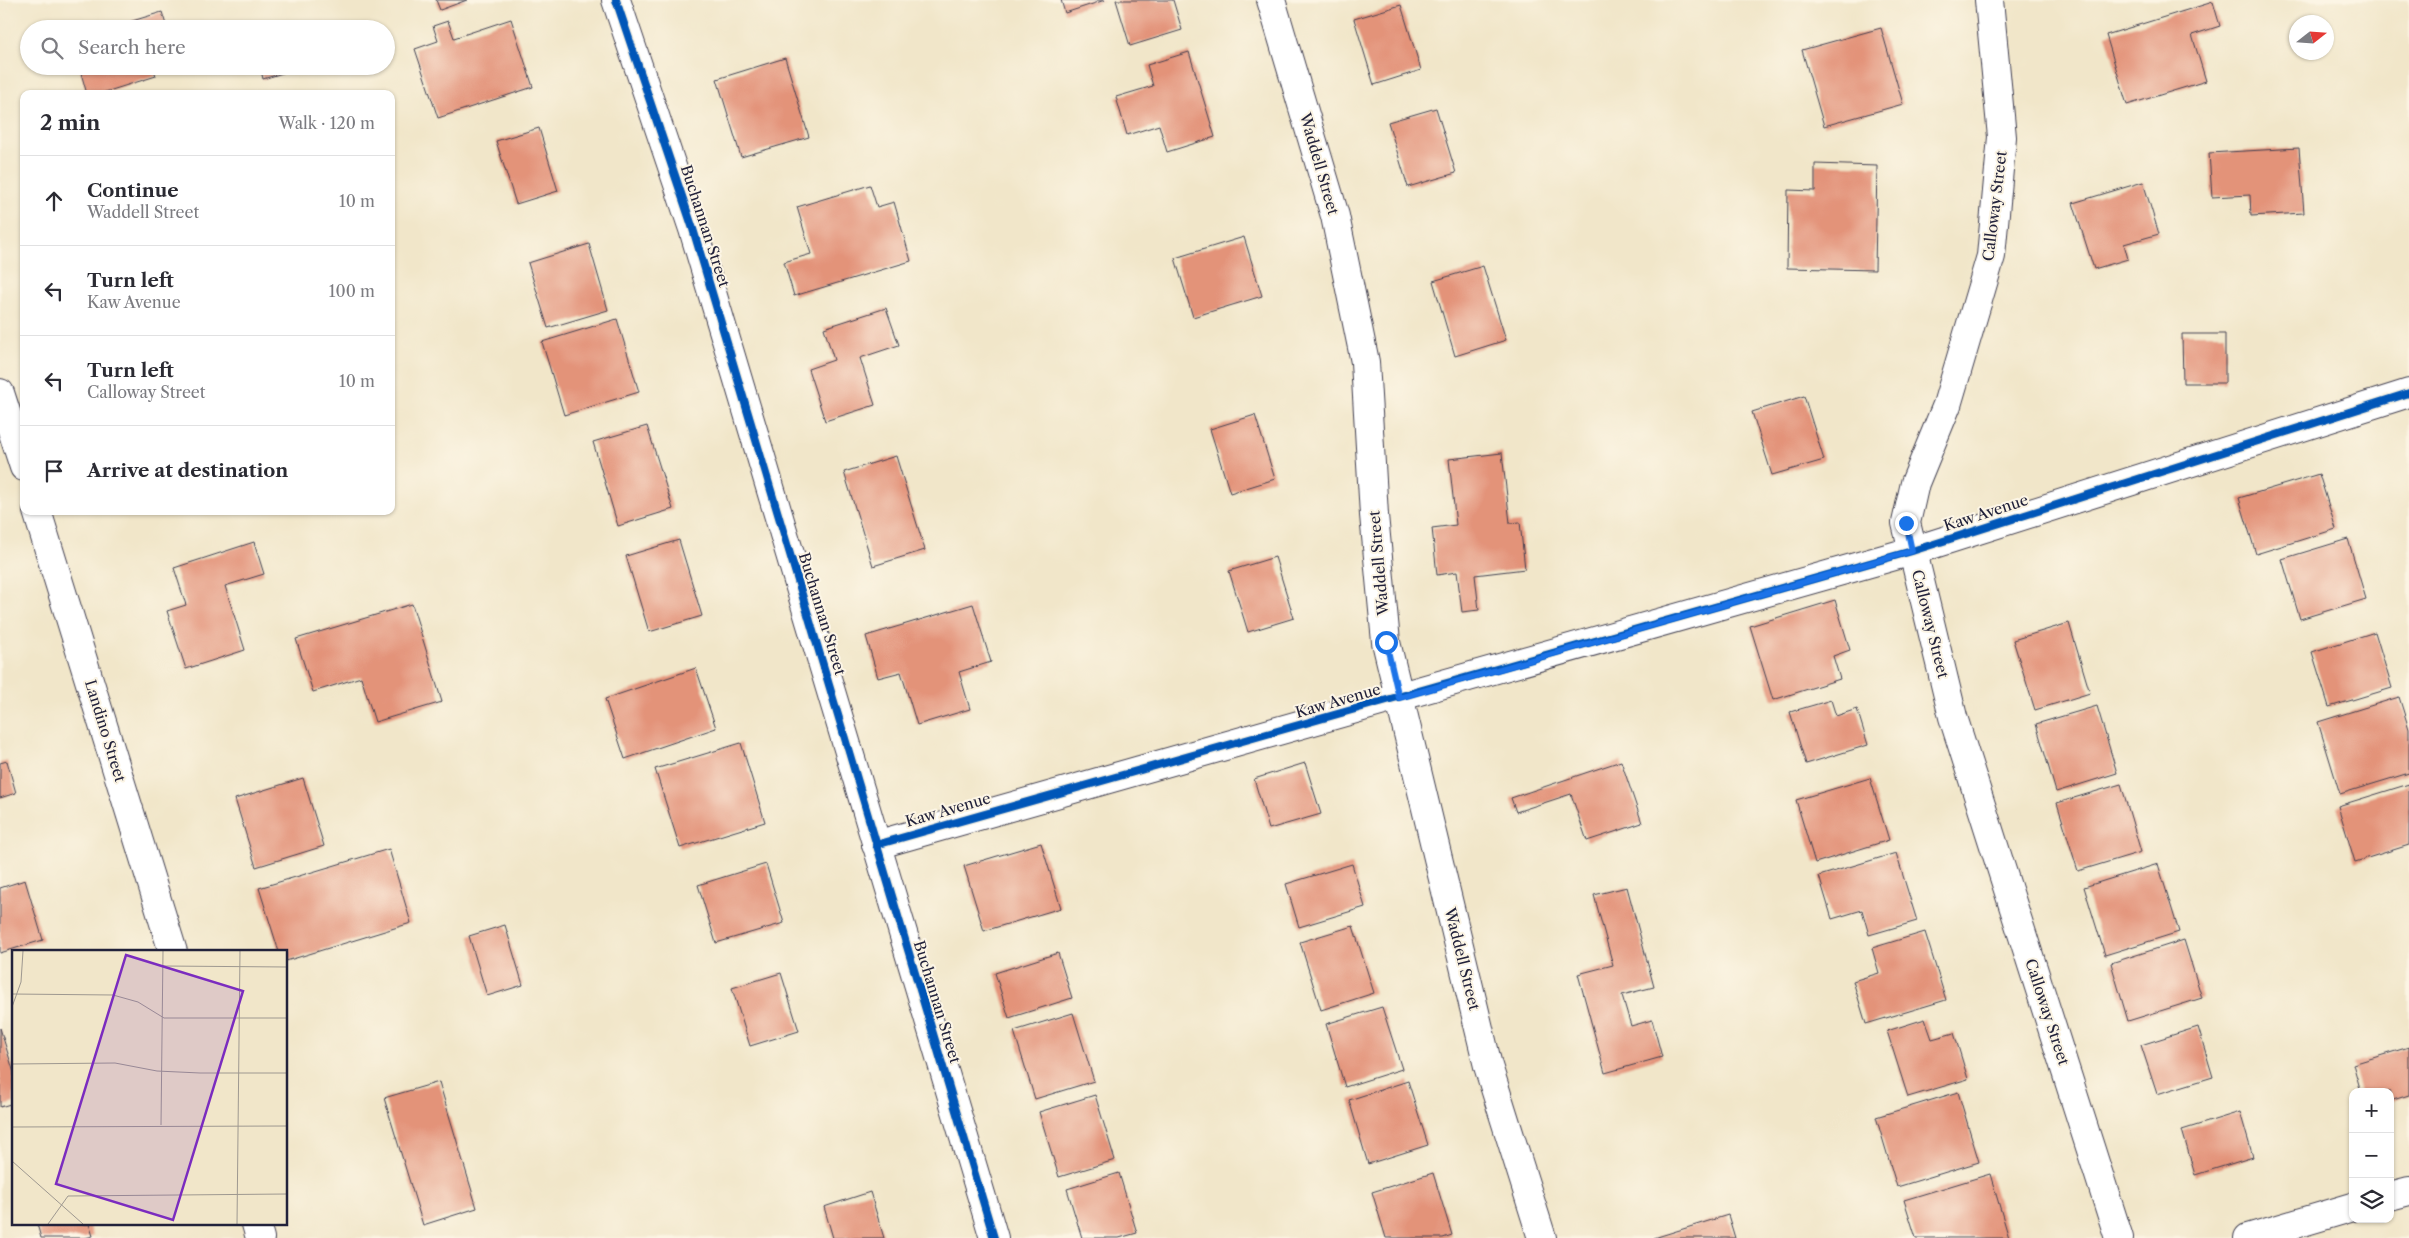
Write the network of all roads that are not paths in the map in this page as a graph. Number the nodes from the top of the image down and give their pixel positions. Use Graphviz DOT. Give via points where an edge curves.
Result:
graph roads {
  1 [pos="616,0"];
  2 [pos="1271,0"];
  3 [pos="1989,0"];
  4 [pos="0,393"];
  5 [pos="2409,393"];
  6 [pos="20,455"];
  7 [pos="39,515"];
  8 [pos="1912,551"];
  9 [pos="1399,698"];
  10 [pos="876,845"];
  11 [pos="171,950"];
  12 [pos="2409,1191"];
  13 [pos="2394,1195"];
  14 [pos="2349,1208"];
  15 [pos="994,1238"];
  16 [pos="1542,1238"];
  17 [pos="2119,1238"];
  18 [pos="2248,1238"];
  1 -- 10 [label="street, Buchannan Street" via="693,229"];
  2 -- 9 [label="street, Waddell Street" via="1335,216 1365,362 1386,642"];
  3 -- 8 [label="street, Calloway Street" via="2002,137 1991,256 1947,405 1914,483 1906,523"];
  4 -- 6 [label="street"];
  5 -- 8 [label="street, Kaw Avenue"];
  7 -- 11 [label="street, Landino Street"];
  8 -- 9 [label="street, Kaw Avenue"];
  8 -- 17 [label="street, Calloway Street" via="1953,717"];
  9 -- 10 [label="street, Kaw Avenue"];
  9 -- 16 [label="street, Waddell Street" via="1488,1066"];
  10 -- 15 [label="street, Buchannan Street"];
  12 -- 13 [label="street"];
  14 -- 18 [label="street"];
}
